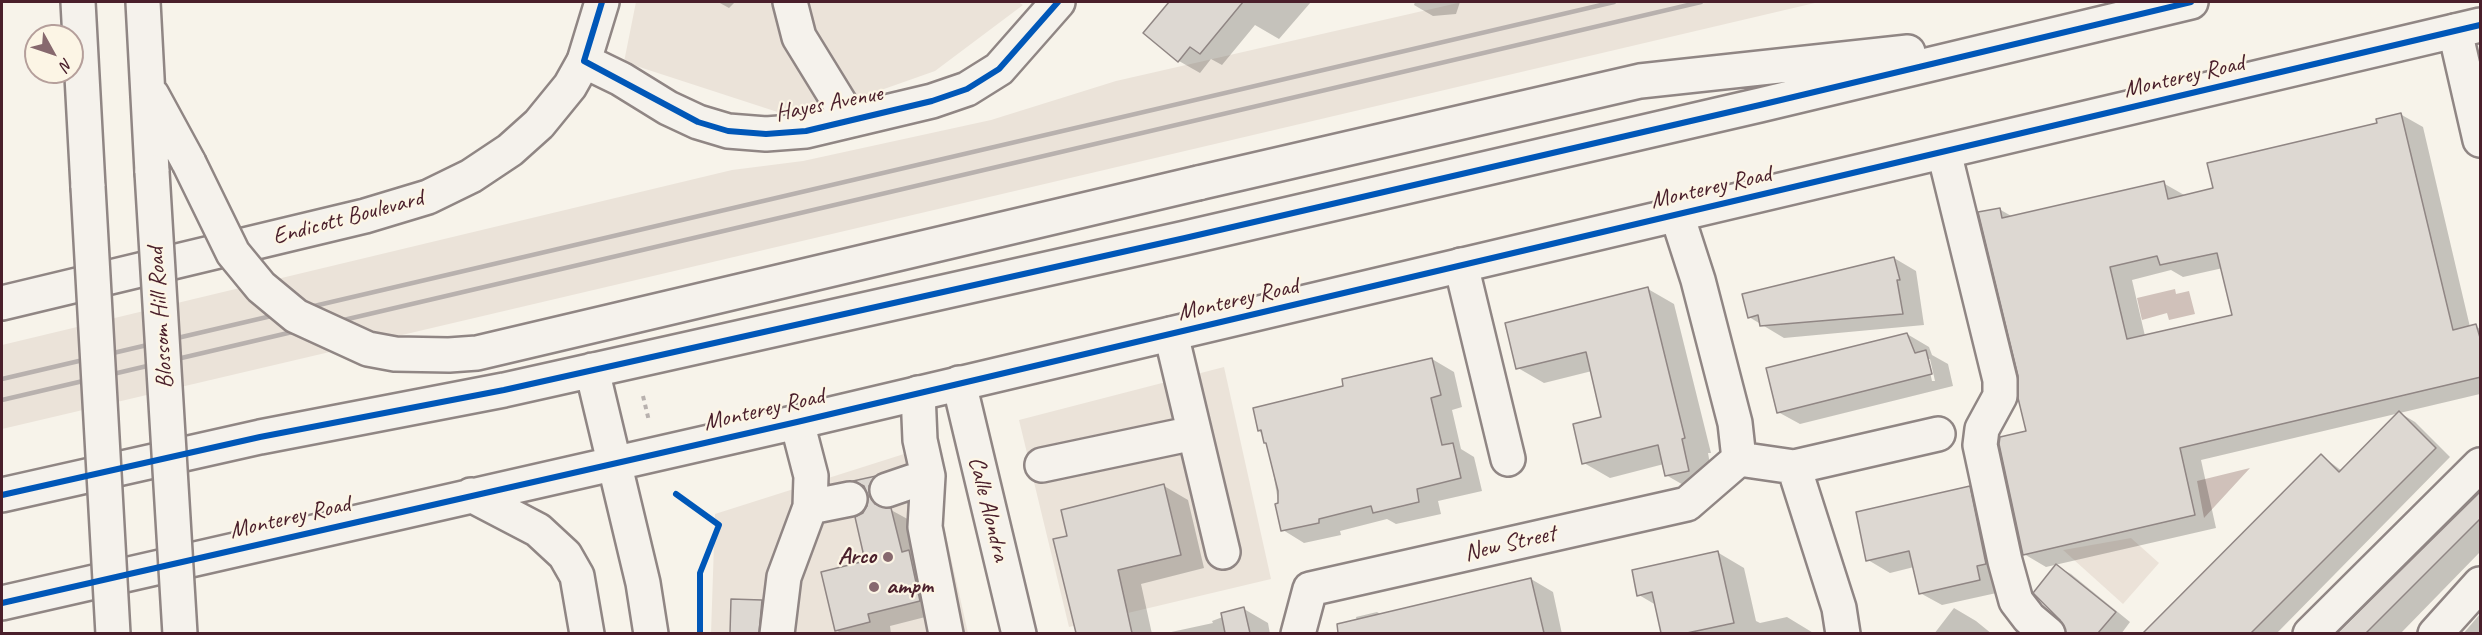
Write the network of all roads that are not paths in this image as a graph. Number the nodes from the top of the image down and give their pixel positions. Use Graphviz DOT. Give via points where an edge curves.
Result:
graph roads {
  1 [pos="78,2"];
  2 [pos="143,2"];
  3 [pos="602,2"];
  4 [pos="790,2"];
  5 [pos="1058,2"];
  6 [pos="2192,2"];
  7 [pos="2468,28"];
  8 [pos="2041,38"];
  9 [pos="584,61"];
  10 [pos="147,85"];
  11 [pos="850,120"];
  12 [pos="2481,140"];
  13 [pos="1944,152"];
  14 [pos="1677,214"];
  15 [pos="1461,265"];
  16 [pos="2,303"];
  17 [pos="1171,334"];
  18 [pos="592,370"];
  19 [pos="959,383"];
  20 [pos="918,393"];
  21 [pos="797,422"];
  22 [pos="1194,433"];
  23 [pos="1938,434"];
  24 [pos="1508,459"];
  25 [pos="1739,459"];
  26 [pos="614,462"];
  27 [pos="1042,465"];
  28 [pos="2481,465"];
  29 [pos="1794,467"];
  30 [pos="928,476"];
  31 [pos="887,490"];
  32 [pos="2,495"];
  33 [pos="471,495"];
  34 [pos="850,499"];
  35 [pos="810,507"];
  36 [pos="1222,552"];
  37 [pos="2481,584"];
  38 [pos="2,603"];
  39 [pos="113,633"];
  40 [pos="180,633"];
  41 [pos="587,633"];
  42 [pos="651,633"];
  43 [pos="777,633"];
  44 [pos="946,633"];
  45 [pos="1019,633"];
  46 [pos="1298,633"];
  47 [pos="1843,633"];
  48 [pos="2048,633"];
  49 [pos="2310,633"];
  50 [pos="2435,633"];
  1 -- 39 [label="main road, bridge"];
  2 -- 10 [label="main road, Blossom Hill Road"];
  3 -- 9 [label="main road, Endicott Boulevard"];
  4 -- 11 [label="main road" via="799,37"];
  5 -- 11 [label="main road, Hayes Avenue" via="999,69 968,89"];
  6 -- 8 [label="main road"];
  7 -- 12 [label="main road"];
  7 -- 13 [label="main road, Monterey Road"];
  8 -- 10 [label="main road, bridge" via="1640,81 477,353 441,355 368,349 296,316 261,287 233,253"];
  8 -- 18 [label="main road" via="1185,238"];
  9 -- 11 [label="main road, Hayes Avenue" via="668,108 728,131 806,131"];
  9 -- 16 [label="main road, Endicott Boulevard" via="570,87 539,124 510,150 471,176 428,197 301,233"];
  10 -- 40 [label="main road, Blossom Hill Road, bridge"];
  13 -- 14 [label="main road, Monterey Road"];
  13 -- 48 [label="main road" via="2000,380 2000,396 1982,429 1980,445 2002,550 2016,600 2029,618"];
  14 -- 15 [label="main road, Monterey Road"];
  14 -- 25 [label="main road" via="1735,423"];
  15 -- 17 [label="main road, Monterey Road"];
  15 -- 24 [label="main road"];
  17 -- 19 [label="main road, Monterey Road"];
  17 -- 22 [label="main road"];
  18 -- 26 [label="main road"];
  18 -- 32 [label="main road" via="260,437"];
  19 -- 20 [label="main road, Monterey Road"];
  19 -- 45 [label="main road, Calle Alondra"];
  20 -- 21 [label="main road, Monterey Road"];
  20 -- 30 [label="main road" via="920,440"];
  21 -- 26 [label="main road, Monterey Road"];
  21 -- 35 [label="main road" via="811,476"];
  22 -- 27 [label="main road"];
  22 -- 36 [label="main road"];
  23 -- 29 [label="main road"];
  25 -- 29 [label="main road"];
  25 -- 46 [label="main road, New Street" via="1687,504 1310,589"];
  26 -- 33 [label="main road, Monterey Road"];
  26 -- 42 [label="main road"];
  28 -- 49 [label="main road"];
  29 -- 47 [label="main road" via="1839,608"];
  30 -- 31 [label="main road"];
  30 -- 44 [label="main road" via="925,527"];
  33 -- 38 [label="main road, Monterey Road"];
  33 -- 41 [label="main road" via="538,530 565,555 577,576"];
  34 -- 35 [label="main road"];
  35 -- 43 [label="main road" via="784,576"];
  37 -- 50 [label="main road"];
}
